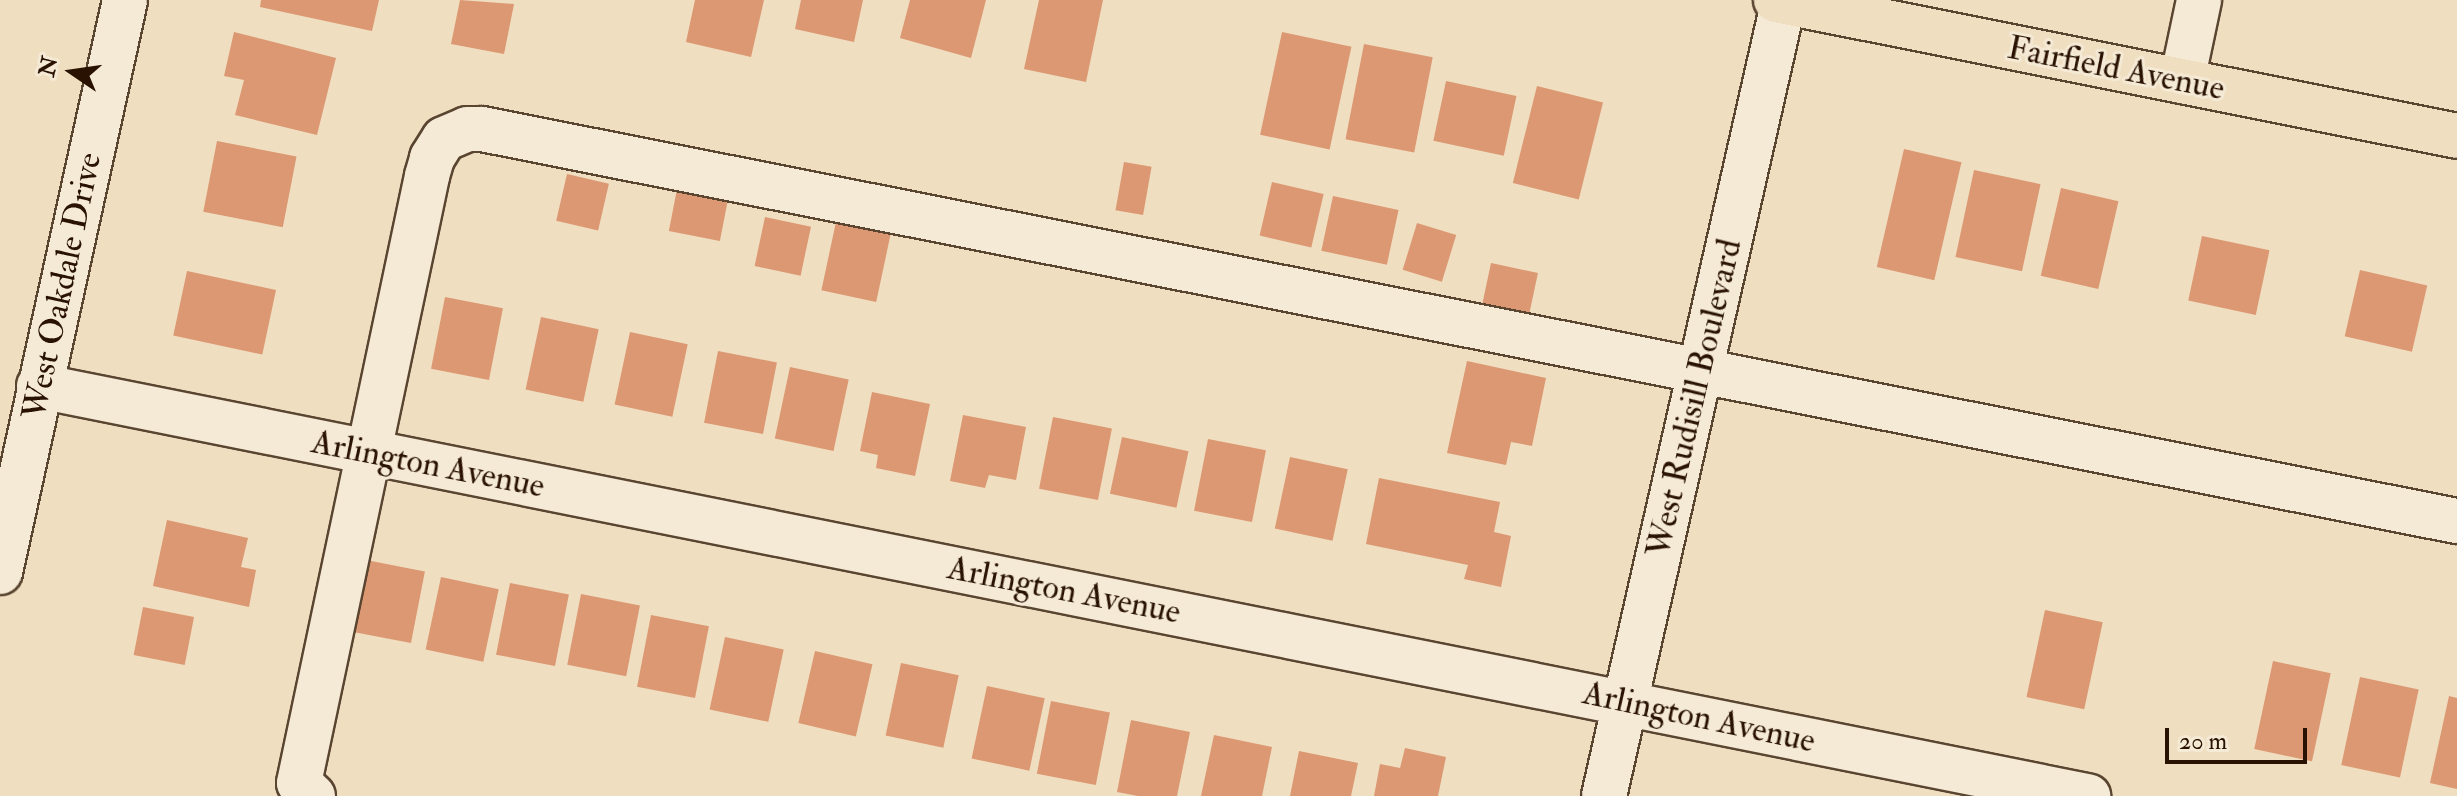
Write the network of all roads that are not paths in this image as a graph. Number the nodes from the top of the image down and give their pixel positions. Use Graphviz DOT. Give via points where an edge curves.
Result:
graph roads {
  1 [pos="125,0"];
  2 [pos="2199,0"];
  3 [pos="1781,1"];
  4 [pos="2182,81"];
  5 [pos="2457,136"];
  6 [pos="1700,371"];
  7 [pos="39,386"];
  8 [pos="368,452"];
  9 [pos="2457,521"];
  10 [pos="0,572"];
  11 [pos="1625,701"];
  12 [pos="313,796"];
  13 [pos="1604,796"];
  14 [pos="2088,796"];
  1 -- 7 [label="street, West Oakdale Drive"];
  2 -- 4 [label="street"];
  3 -- 4 [label="main road, Fairfield Avenue"];
  3 -- 6 [label="street, West Rudisill Boulevard"];
  4 -- 5 [label="main road, Fairfield Avenue"];
  6 -- 8 [label="street" via="467,129 444,139 432,158"];
  6 -- 9 [label="street"];
  6 -- 11 [label="street, West Rudisill Boulevard"];
  7 -- 8 [label="street, Arlington Avenue"];
  7 -- 10 [label="street, West Oakdale Drive"];
  8 -- 11 [label="street, Arlington Avenue"];
  8 -- 12 [label="street" via="299,783"];
  11 -- 13 [label="street, West Rudisill Boulevard"];
  11 -- 14 [label="street, Arlington Avenue"];
}
